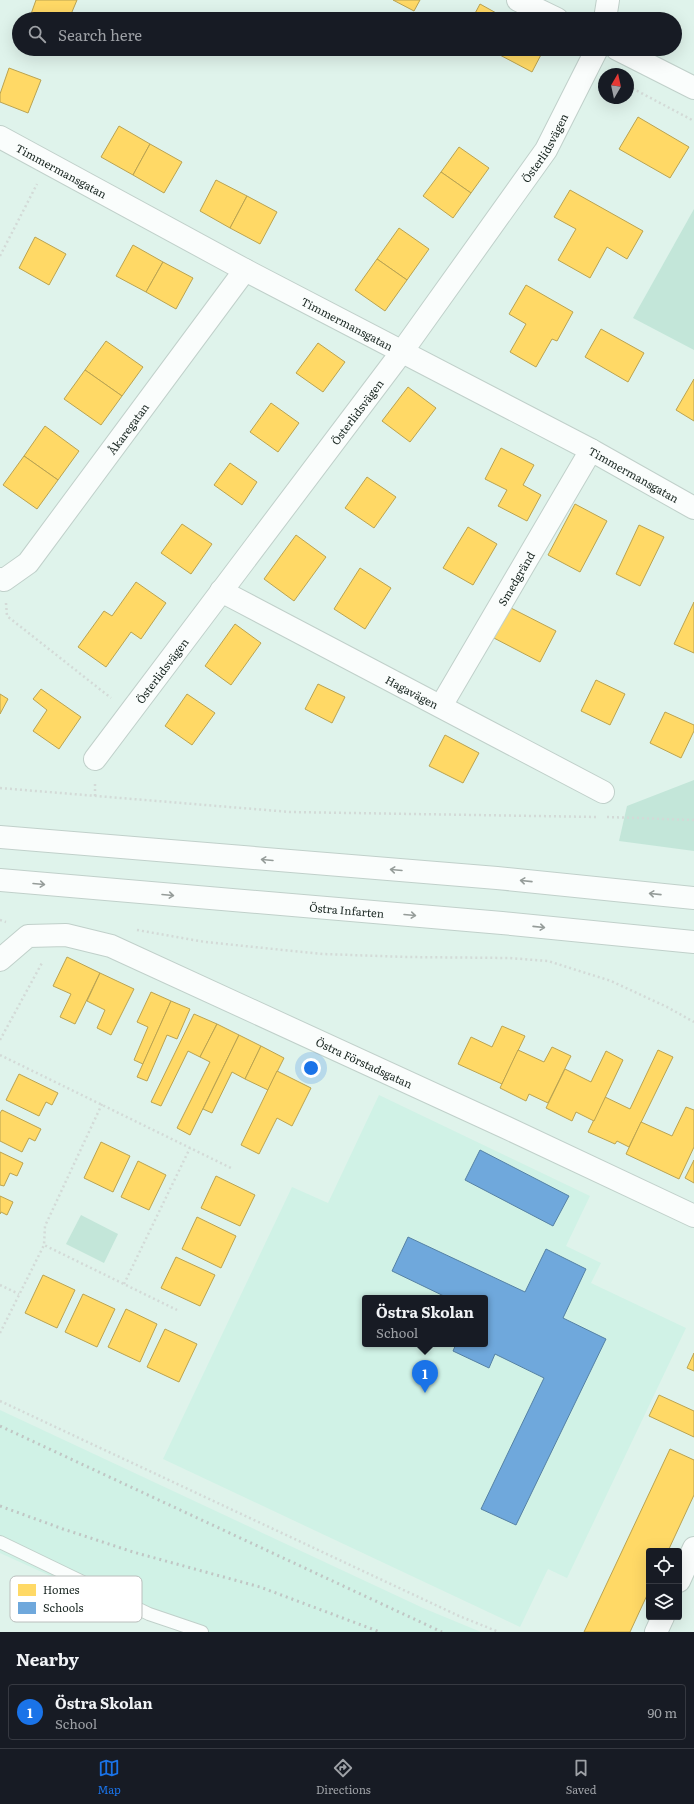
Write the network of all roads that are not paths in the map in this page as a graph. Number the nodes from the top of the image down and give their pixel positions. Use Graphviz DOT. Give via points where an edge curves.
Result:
graph roads {
  1 [pos="518,0"];
  2 [pos="608,0"];
  3 [pos="543,12"];
  4 [pos="606,12"];
  5 [pos="593,56"];
  6 [pos="632,56"];
  7 [pos="694,88"];
  8 [pos="0,137"];
  9 [pos="245,270"];
  10 [pos="401,353"];
  11 [pos="591,450"];
  12 [pos="694,508"];
  13 [pos="2,580"];
  14 [pos="222,591"];
  15 [pos="441,706"];
  16 [pos="95,759"];
  17 [pos="603,792"];
  18 [pos="0,837"];
  19 [pos="0,880"];
  20 [pos="694,898"];
  21 [pos="694,942"];
  22 [pos="0,960"];
  23 [pos="694,1216"];
  24 [pos="0,1542"];
  25 [pos="694,1548"];
  26 [pos="682,1574"];
  27 [pos="70,1576"];
  28 [pos="142,1611"];
  29 [pos="662,1620"];
  30 [pos="202,1632"];
  31 [pos="656,1632"];
  1 -- 3 [label="street"];
  2 -- 4 [label="street"];
  5 -- 10 [label="street, Österlidsvägen" via="546,150"];
  6 -- 7 [label="street"];
  8 -- 9 [label="street, Timmermansgatan"];
  9 -- 10 [label="street, Timmermansgatan"];
  9 -- 13 [label="street, Åkaregatan" via="28,563"];
  10 -- 11 [label="street, Timmermansgatan"];
  10 -- 14 [label="street, Österlidsvägen"];
  11 -- 12 [label="street, Timmermansgatan"];
  11 -- 15 [label="street, Smedgränd"];
  14 -- 15 [label="street, Hagavägen"];
  14 -- 16 [label="street, Österlidsvägen"];
  15 -- 17 [label="street, Hagavägen"];
  20 -- 18 [label="street, one-way" via="489,877"];
  19 -- 21 [label="street, Östra Infarten, one-way"];
  22 -- 23 [label="street, Östra Förstadsgatan" via="28,936 66,935 118,949"];
  24 -- 27 [label="lane"];
  25 -- 26 [label="street"];
  28 -- 30 [label="lane"];
  29 -- 31 [label="street"];
}
